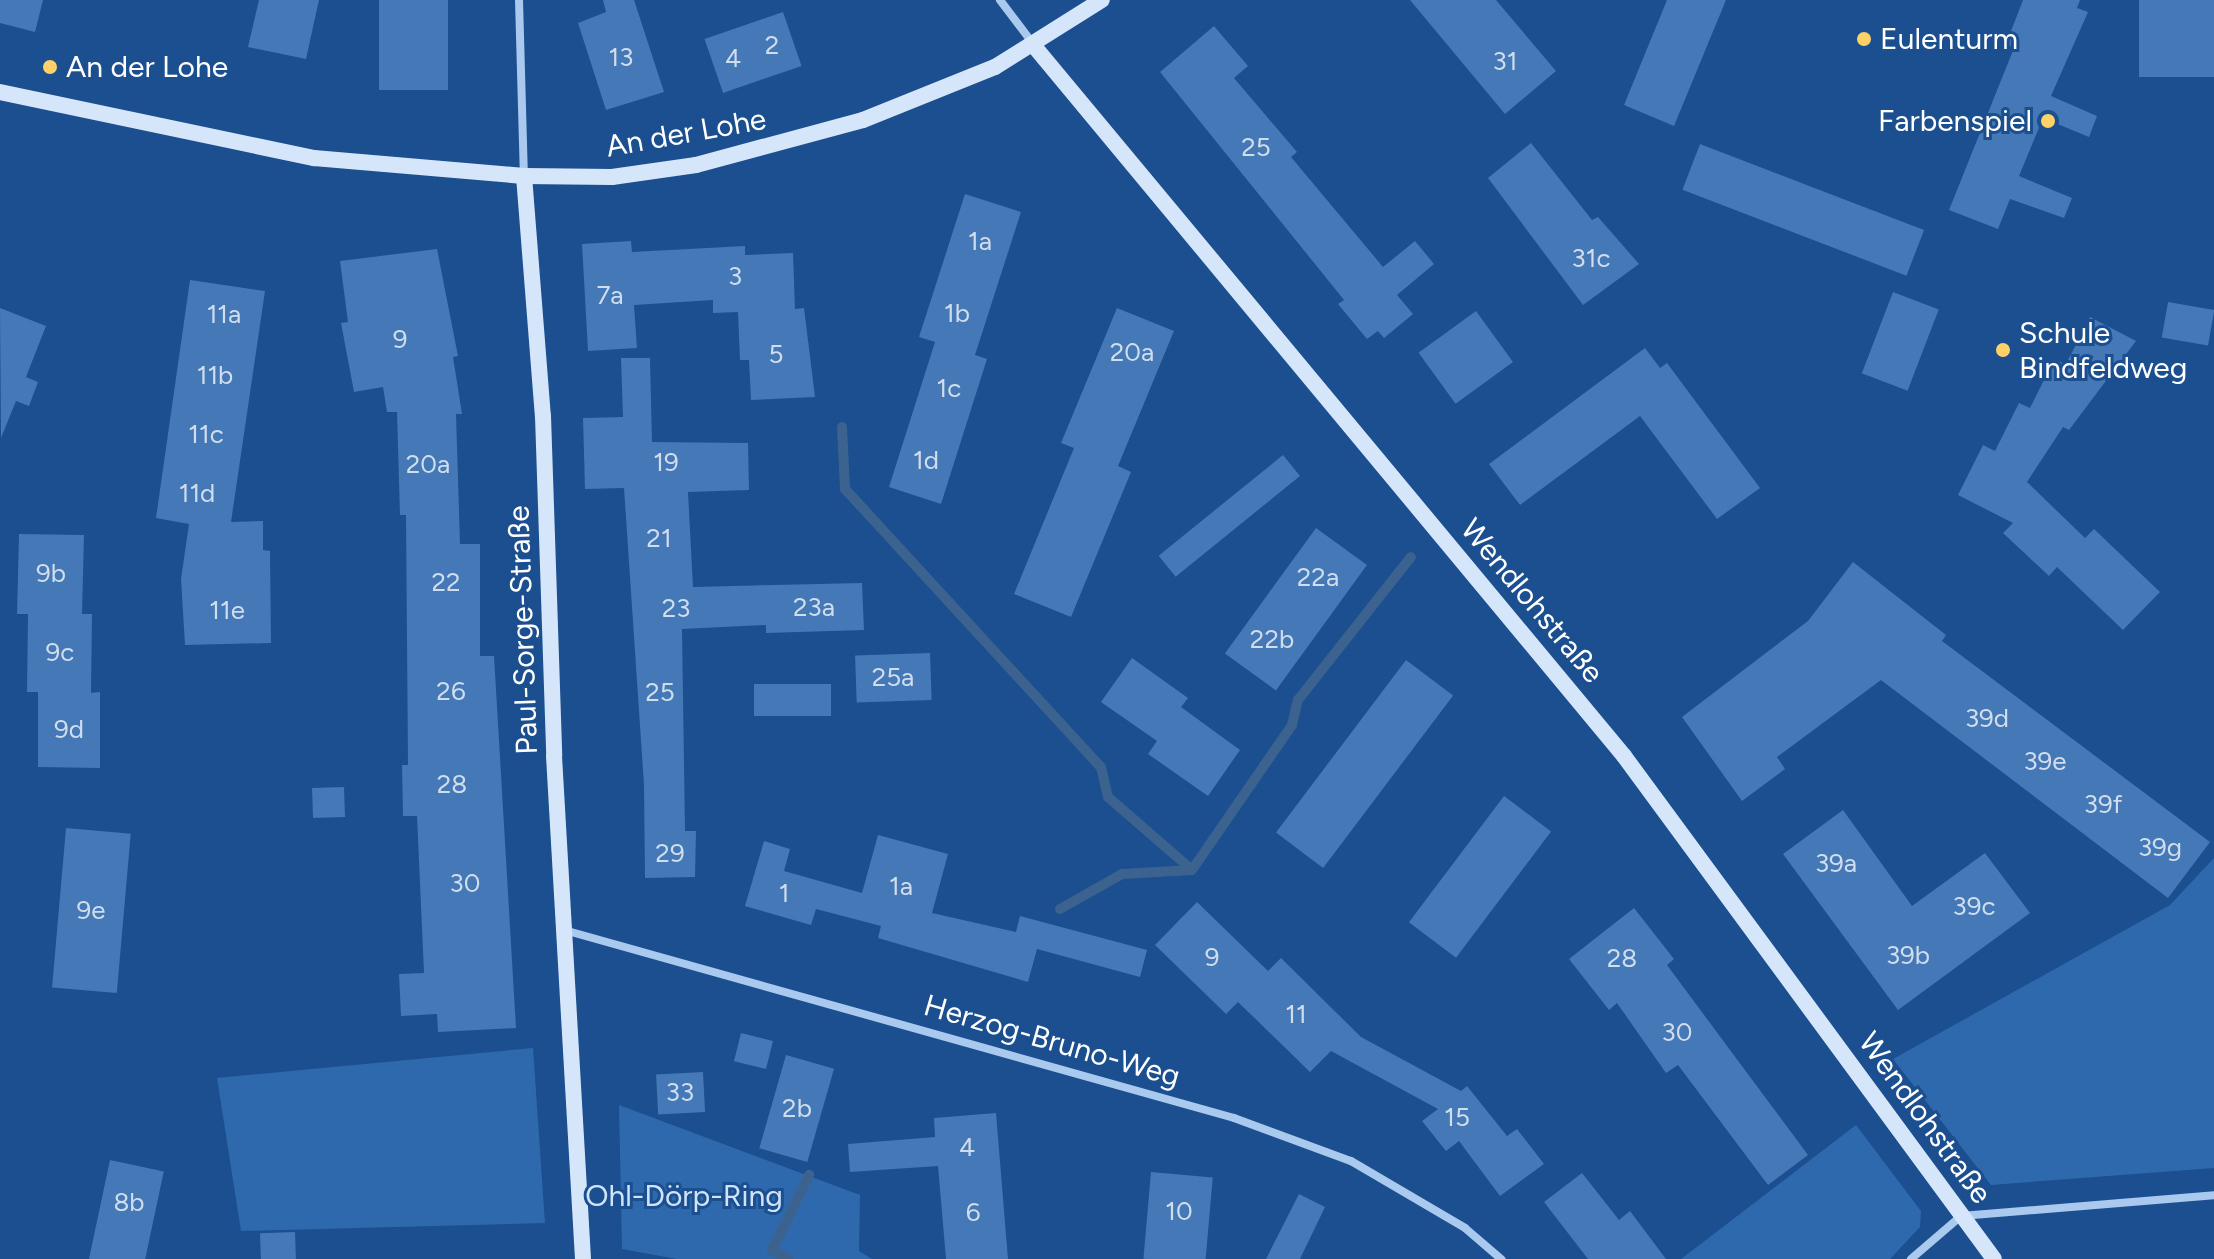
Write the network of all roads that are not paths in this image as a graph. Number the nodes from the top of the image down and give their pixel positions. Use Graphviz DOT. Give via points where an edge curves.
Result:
graph roads {
  1 [pos="519,0"];
  2 [pos="1000,0"];
  3 [pos="1102,0"];
  4 [pos="1034,46"];
  5 [pos="0,92"];
  6 [pos="524,176"];
  7 [pos="564,930"];
  8 [pos="2214,1195"];
  9 [pos="1961,1216"];
  10 [pos="583,1259"];
  11 [pos="1501,1259"];
  12 [pos="1911,1259"];
  13 [pos="1994,1259"];
  1 -- 6 [label="street, Paul-Sorge-Straße"];
  2 -- 4 [label="street, Wendlohstraße"];
  3 -- 4 [label="street, An der Lohe"];
  4 -- 6 [label="street, An der Lohe" via="863,120 767,148 630,175"];
  4 -- 9 [label="street, Wendlohstraße" via="1624,756"];
  5 -- 6 [label="street, An der Lohe" via="314,158"];
  6 -- 7 [label="street, Paul-Sorge-Straße" via="543,416"];
  7 -- 10 [label="street, Paul-Sorge-Straße"];
  7 -- 11 [label="street, Herzog-Bruno-Weg" via="1234,1118 1351,1161 1387,1180 1465,1228"];
  8 -- 9 [label="street"];
  9 -- 12 [label="street"];
  9 -- 13 [label="street, Wendlohstraße"];
}
